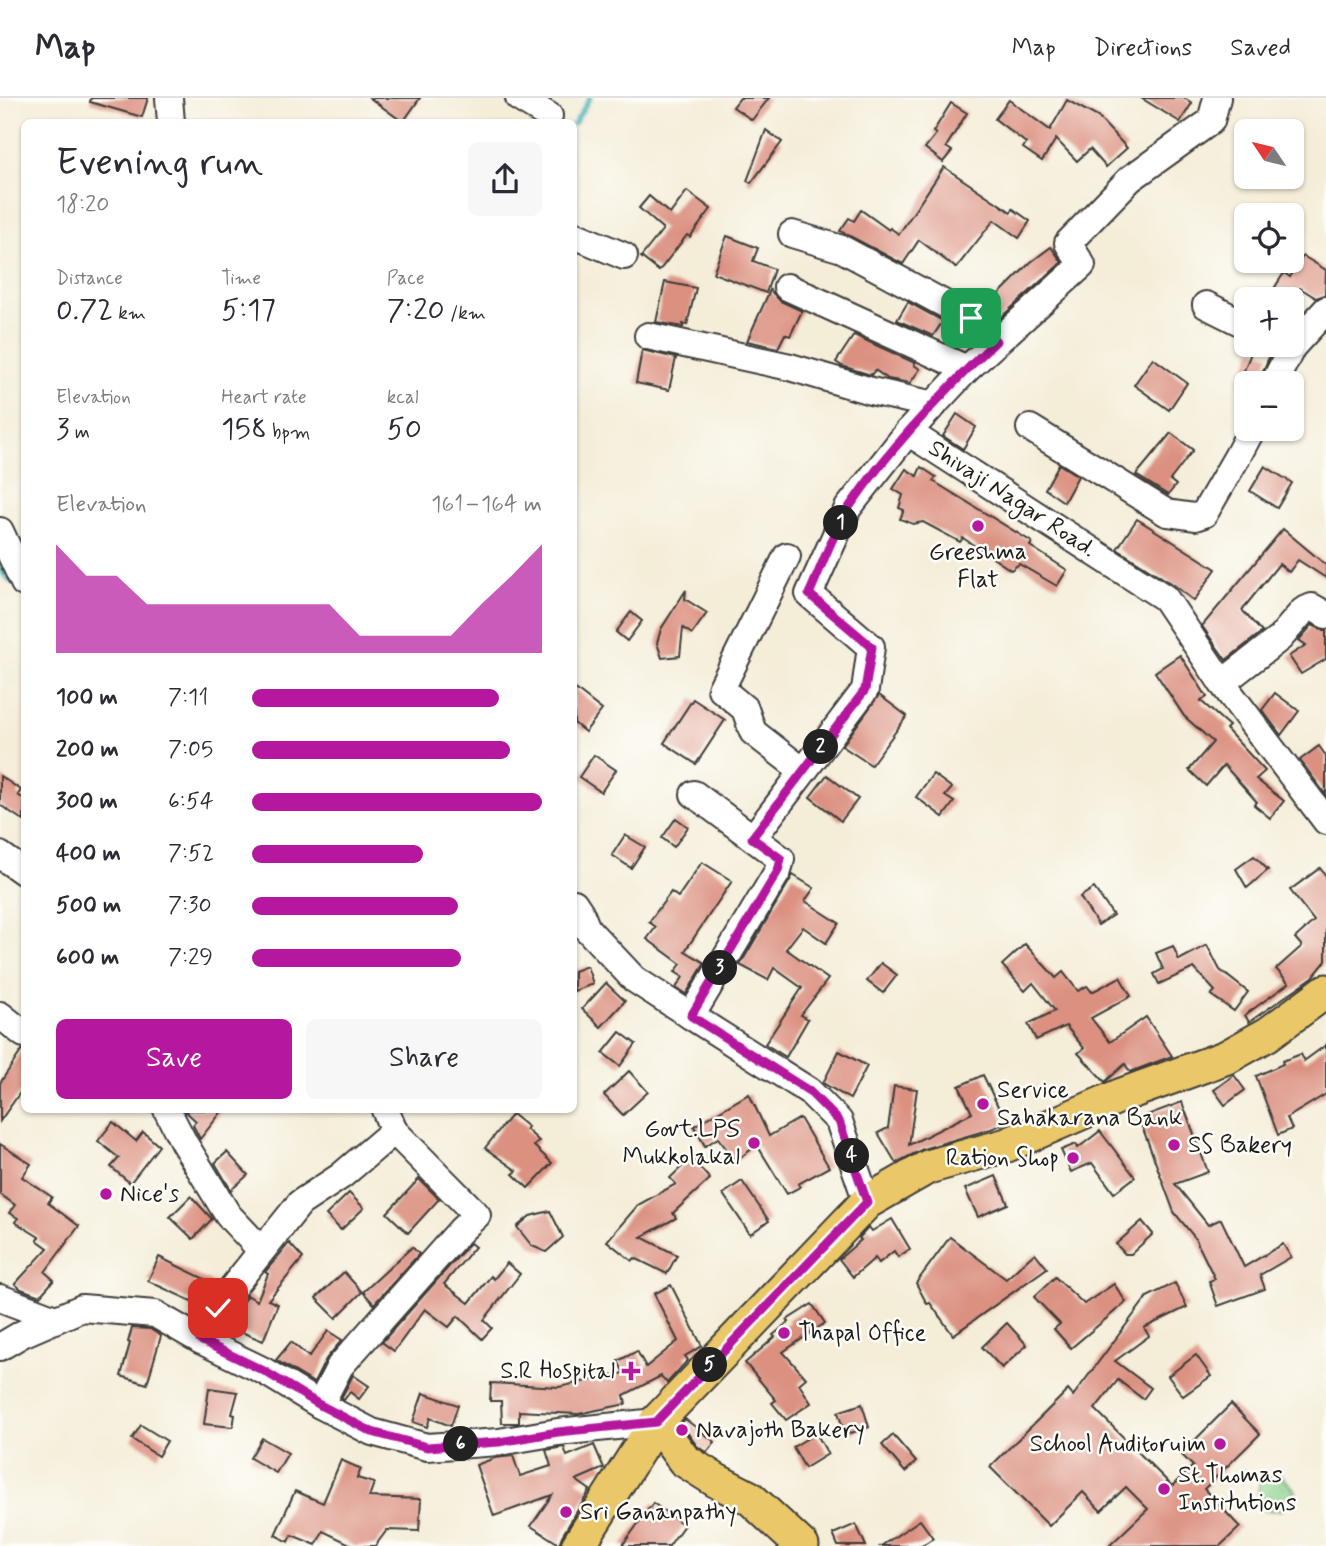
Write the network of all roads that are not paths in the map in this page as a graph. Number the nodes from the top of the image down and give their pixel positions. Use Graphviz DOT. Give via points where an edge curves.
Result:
graph roads {
  1 [pos="169,98"];
  2 [pos="519,98"];
  3 [pos="1217,98"];
  4 [pos="551,112"];
  5 [pos="171,119"];
  6 [pos="792,234"];
  7 [pos="577,236"];
  8 [pos="624,256"];
  9 [pos="787,287"];
  10 [pos="1206,305"];
  11 [pos="1326,310"];
  12 [pos="1234,318"];
  13 [pos="1304,332"];
  14 [pos="648,336"];
  15 [pos="996,341"];
  16 [pos="967,369"];
  17 [pos="934,405"];
  18 [pos="1030,428"];
  19 [pos="908,432"];
  20 [pos="1246,441"];
  21 [pos="0,531"];
  22 [pos="787,556"];
  23 [pos="21,576"];
  24 [pos="1326,615"];
  25 [pos="1222,683"];
  26 [pos="803,771"];
  27 [pos="694,793"];
  28 [pos="1326,821"];
  29 [pos="752,838"];
  30 [pos="0,855"];
  31 [pos="21,870"];
  32 [pos="577,908"];
  33 [pos="1326,991"];
  34 [pos="0,1015"];
  35 [pos="691,1016"];
  36 [pos="21,1032"];
  37 [pos="169,1113"];
  38 [pos="389,1120"];
  39 [pos="867,1202"];
  40 [pos="261,1250"];
  41 [pos="0,1298"];
  42 [pos="55,1319"];
  43 [pos="200,1340"];
  44 [pos="0,1347"];
  45 [pos="320,1405"];
  46 [pos="656,1422"];
  47 [pos="578,1546"];
  48 [pos="802,1546"];
  1 -- 5 [label="street"];
  2 -- 4 [label="street"];
  3 -- 15 [label="street" via="1211,121 1130,179 1068,243 1082,265"];
  6 -- 15 [label="street" via="842,249 971,318"];
  7 -- 8 [label="street"];
  9 -- 16 [label="street"];
  10 -- 12 [label="street"];
  11 -- 13 [label="street"];
  14 -- 17 [label="street"];
  15 -- 16 [label="street"];
  16 -- 17 [label="street"];
  17 -- 19 [label="street"];
  18 -- 20 [label="street" via="1167,513 1195,517 1204,514"];
  19 -- 25 [label="street, Shivaji Nagar Road." via="1165,598"];
  19 -- 26 [label="street, Shivaji Nagar Road." via="848,508 809,594 872,647 865,690"];
  21 -- 23 [label="street"];
  22 -- 26 [label="street" via="721,688 745,709 753,732"];
  24 -- 25 [label="street" via="1312,607 1303,611 1280,638"];
  25 -- 28 [label="street, Shivaji Nagar Road."];
  26 -- 29 [label="street, Shivaji Nagar Road."];
  27 -- 29 [label="street"];
  29 -- 35 [label="street" via="781,859 778,871"];
  30 -- 31 [label="street"];
  32 -- 35 [label="street" via="587,929 634,979"];
  33 -- 39 [label="main road" via="1268,1034 1227,1057 1122,1095 1007,1145 928,1167"];
  34 -- 36 [label="street"];
  35 -- 39 [label="street" via="809,1091 839,1121"];
  37 -- 40 [label="street" via="228,1215"];
  38 -- 40 [label="street" via="341,1176 300,1203"];
  38 -- 45 [label="street" via="477,1215 341,1366"];
  39 -- 46 [label="main road"];
  40 -- 43 [label="street"];
  41 -- 42 [label="street"];
  42 -- 43 [label="street" via="82,1308 155,1314"];
  42 -- 44 [label="street"];
  43 -- 45 [label="street"];
  45 -- 46 [label="street" via="372,1432 427,1447"];
  46 -- 47 [label="main road"];
  46 -- 48 [label="main road" via="684,1460 750,1498"];
}
